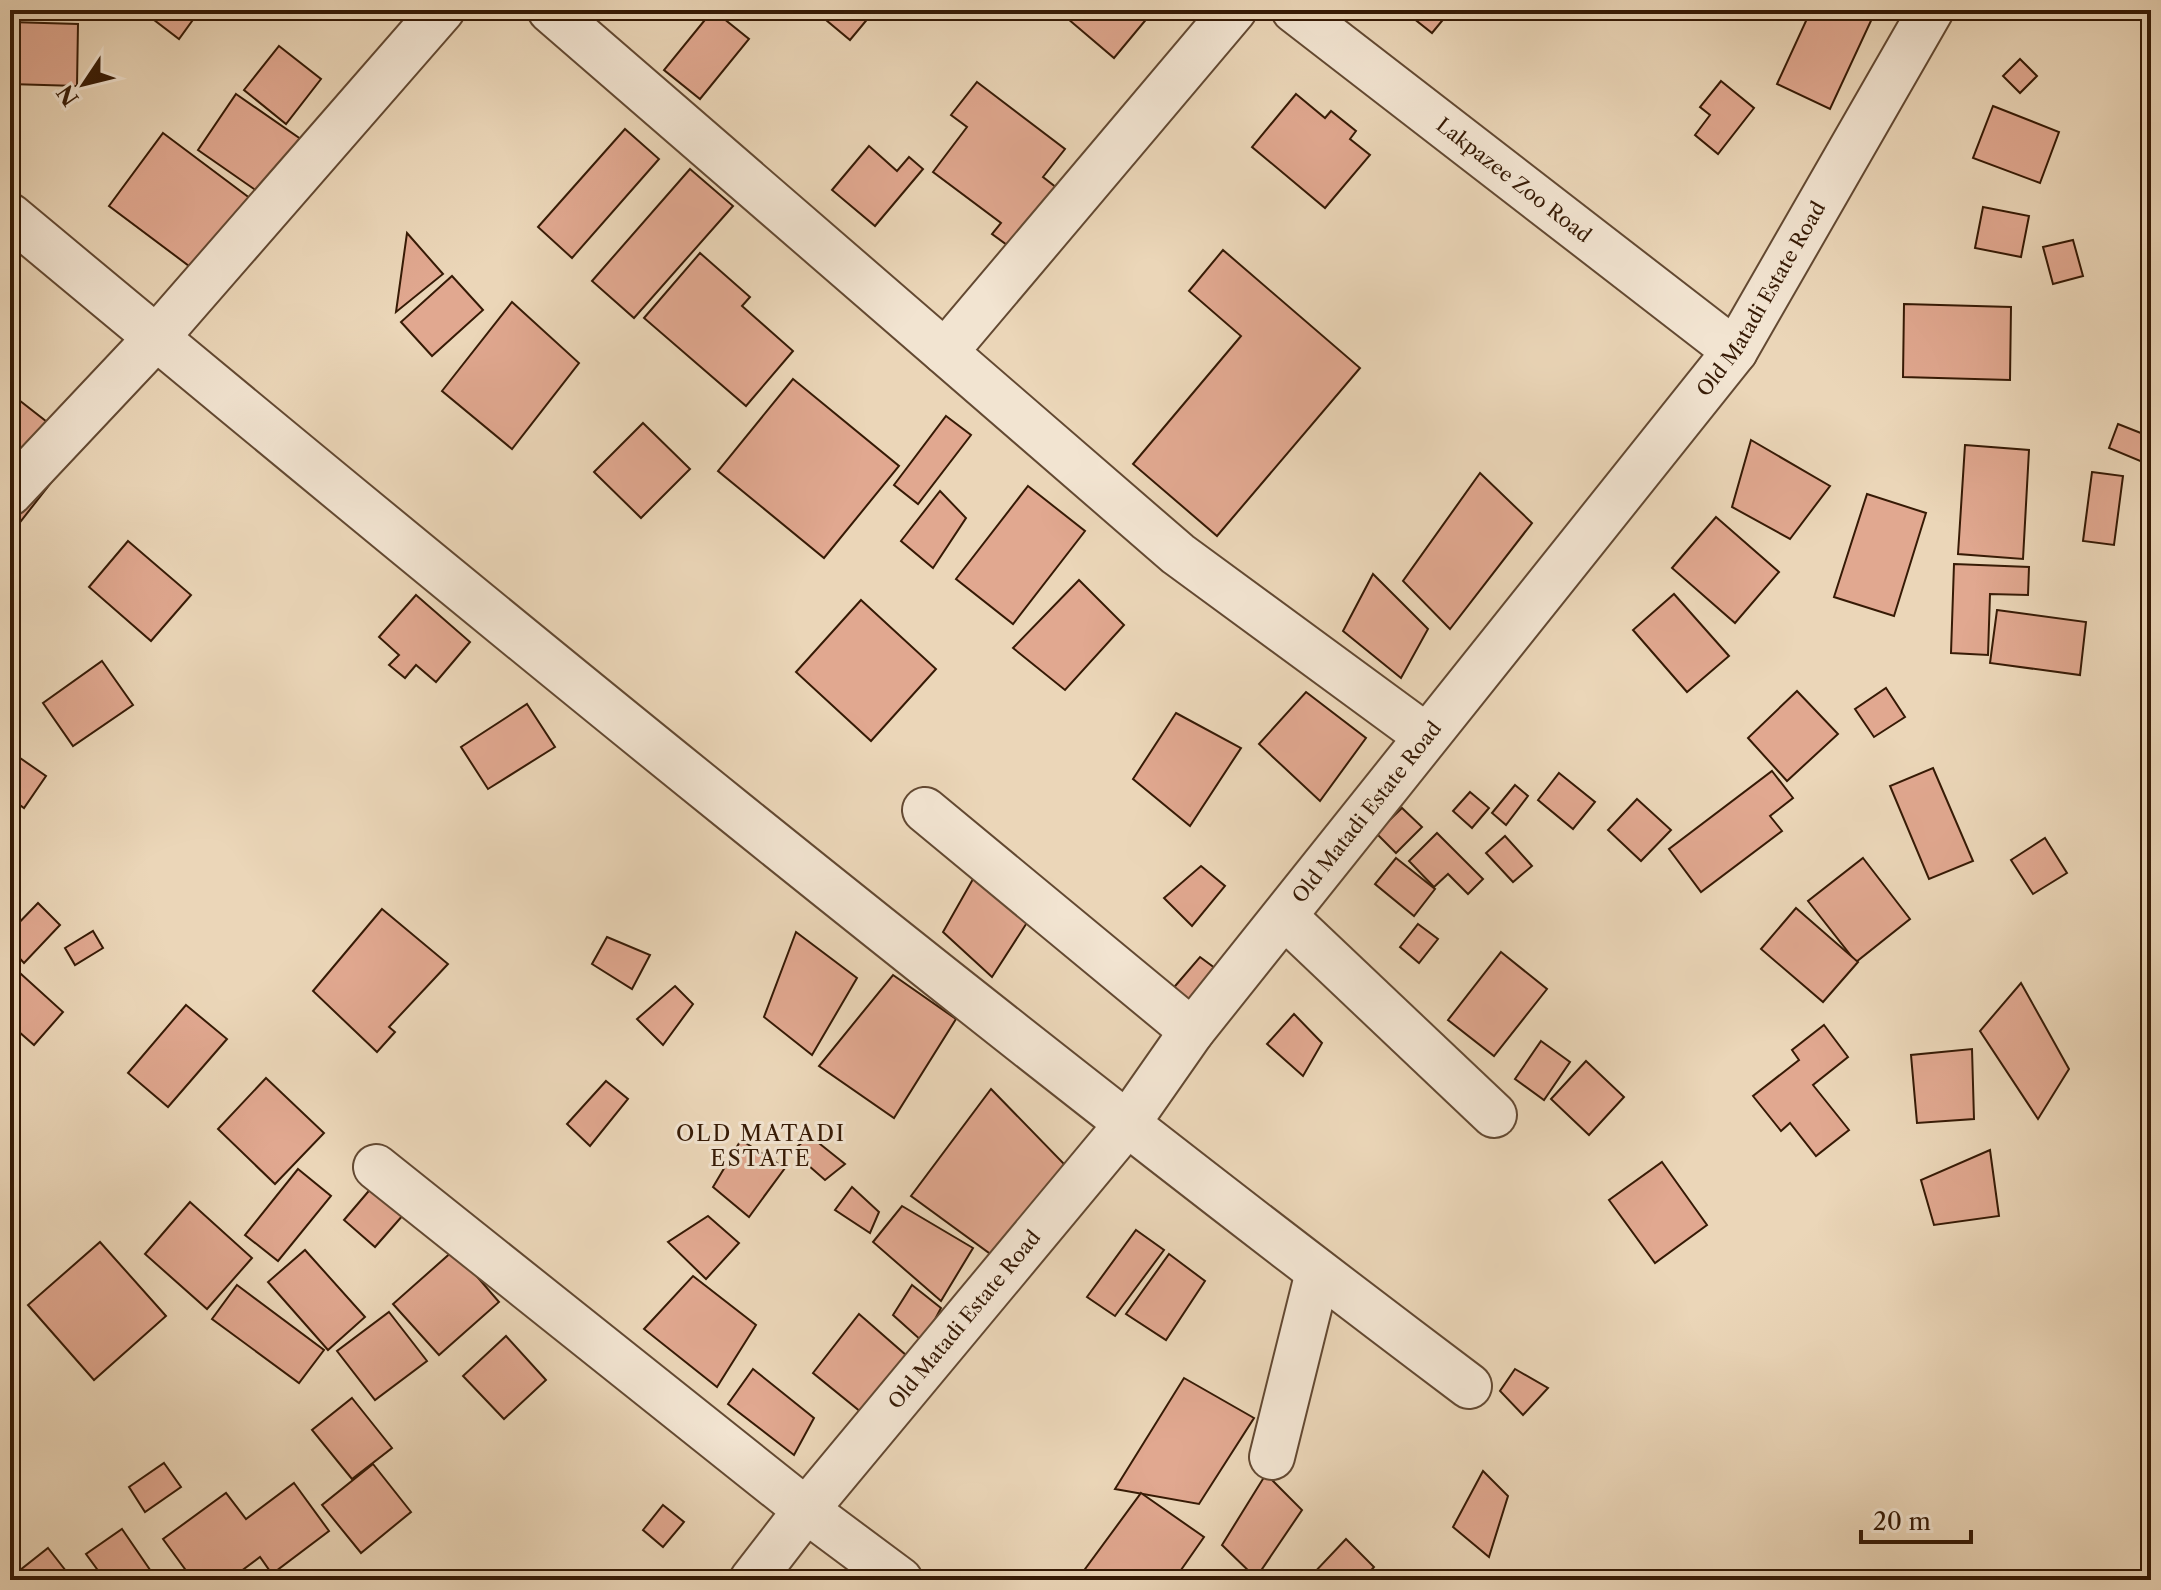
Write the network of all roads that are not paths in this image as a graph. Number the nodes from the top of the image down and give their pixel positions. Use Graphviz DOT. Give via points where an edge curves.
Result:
graph roads {
  1 [pos="442,10"];
  2 [pos="550,10"];
  3 [pos="1234,10"];
  4 [pos="1294,10"];
  5 [pos="1931,10"];
  6 [pos="10,216"];
  7 [pos="156,338"];
  8 [pos="1735,351"];
  9 [pos="945,352"];
  10 [pos="10,493"];
  11 [pos="1426,736"];
  12 [pos="925,810"];
  13 [pos="1285,917"];
  14 [pos="1192,1031"];
  15 [pos="1494,1115"];
  16 [pos="1127,1124"];
  17 [pos="376,1167"];
  18 [pos="1318,1272"];
  19 [pos="1469,1386"];
  20 [pos="1272,1457"];
  21 [pos="806,1510"];
  22 [pos="752,1580"];
  23 [pos="900,1580"];
  1 -- 7 [label="street"];
  2 -- 9 [label="street"];
  3 -- 9 [label="street"];
  4 -- 8 [label="street, Lakpazee Zoo Road"];
  5 -- 8 [label="street, Old Matadi Estate Road"];
  6 -- 7 [label="street"];
  7 -- 10 [label="street"];
  7 -- 16 [label="street"];
  8 -- 11 [label="street, Old Matadi Estate Road"];
  9 -- 11 [label="street" via="1178,554"];
  11 -- 13 [label="street, Old Matadi Estate Road"];
  12 -- 14 [label="street"];
  13 -- 14 [label="street, Old Matadi Estate Road"];
  13 -- 15 [label="street"];
  14 -- 16 [label="street, Old Matadi Estate Road"];
  16 -- 18 [label="street"];
  16 -- 21 [label="street, Old Matadi Estate Road"];
  17 -- 21 [label="street"];
  18 -- 19 [label="street"];
  18 -- 20 [label="street"];
  21 -- 22 [label="street, Old Matadi Estate Road"];
  21 -- 23 [label="street"];
}
